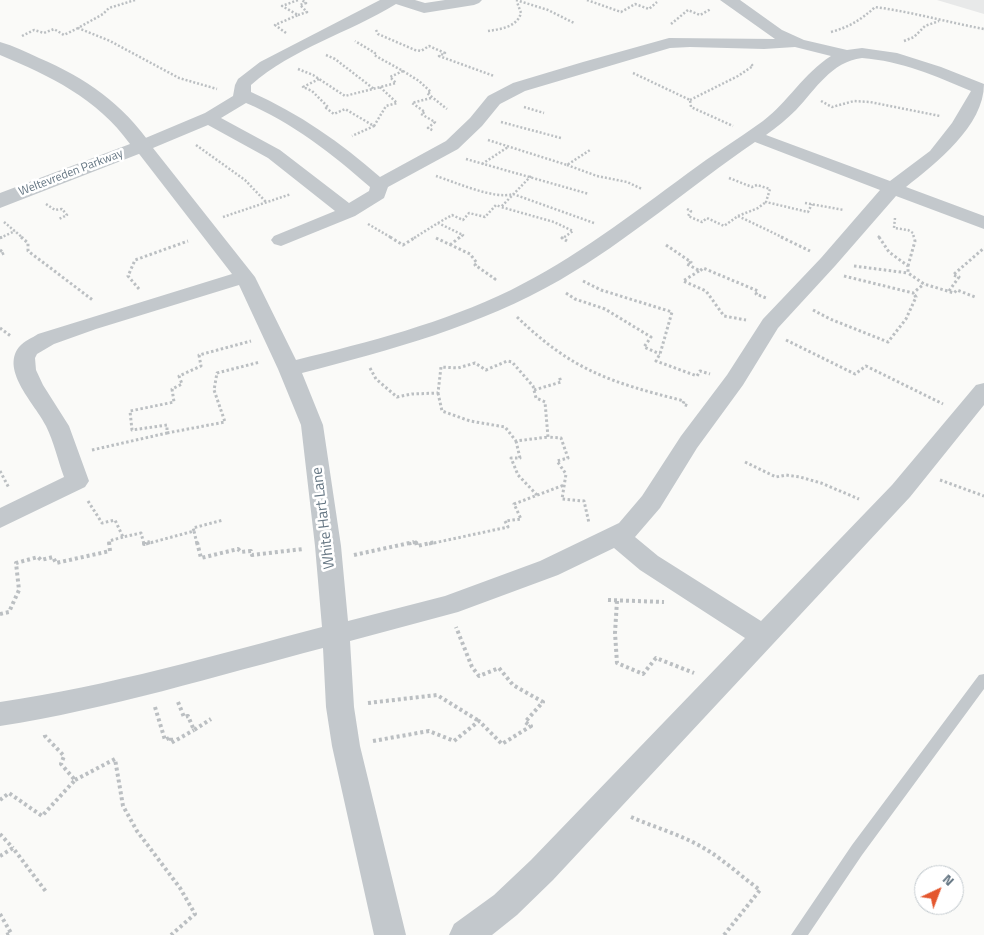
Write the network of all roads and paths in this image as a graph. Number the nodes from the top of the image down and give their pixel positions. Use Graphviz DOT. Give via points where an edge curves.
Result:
graph roads {
  1 [pos="135,0"];
  2 [pos="302,0"];
  3 [pos="391,0"];
  4 [pos="400,0"];
  5 [pos="474,0"];
  6 [pos="587,0"];
  7 [pos="728,0"];
  8 [pos="516,1"];
  9 [pos="657,2"];
  10 [pos="714,7"];
  11 [pos="298,16"];
  12 [pos="355,20"];
  13 [pos="939,21"];
  14 [pos="574,23"];
  15 [pos="78,28"];
  16 [pos="338,29"];
  17 [pos="984,29"];
  18 [pos="488,32"];
  19 [pos="17,38"];
  20 [pos="797,42"];
  21 [pos="669,44"];
  22 [pos="754,44"];
  23 [pos="0,48"];
  24 [pos="828,50"];
  25 [pos="845,55"];
  26 [pos="883,55"];
  27 [pos="274,59"];
  28 [pos="609,60"];
  29 [pos="403,71"];
  30 [pos="319,79"];
  31 [pos="380,87"];
  32 [pos="519,87"];
  33 [pos="982,89"];
  34 [pos="802,93"];
  35 [pos="242,95"];
  36 [pos="431,98"];
  37 [pos="690,100"];
  38 [pos="448,109"];
  39 [pos="482,115"];
  40 [pos="208,118"];
  41 [pos="963,121"];
  42 [pos="374,126"];
  43 [pos="177,132"];
  44 [pos="462,136"];
  45 [pos="754,136"];
  46 [pos="561,138"];
  47 [pos="333,145"];
  48 [pos="142,146"];
  49 [pos="509,146"];
  50 [pos="590,150"];
  51 [pos="442,152"];
  52 [pos="482,164"];
  53 [pos="567,165"];
  54 [pos="412,168"];
  55 [pos="705,169"];
  56 [pos="531,176"];
  57 [pos="379,185"];
  58 [pos="894,188"];
  59 [pos="513,194"];
  60 [pos="589,194"];
  61 [pos="665,199"];
  62 [pos="0,201"];
  63 [pos="766,202"];
  64 [pos="805,203"];
  65 [pos="812,204"];
  66 [pos="501,207"];
  67 [pos="343,214"];
  68 [pos="738,216"];
  69 [pos="867,216"];
  70 [pos="0,218"];
  71 [pos="438,223"];
  72 [pos="984,223"];
  73 [pos="206,229"];
  74 [pos="14,231"];
  75 [pos="618,234"];
  76 [pos="0,238"];
  77 [pos="436,238"];
  78 [pos="281,240"];
  79 [pos="450,245"];
  80 [pos="666,245"];
  81 [pos="984,248"];
  82 [pos="0,250"];
  83 [pos="590,253"];
  84 [pos="0,255"];
  85 [pos="908,266"];
  86 [pos="823,267"];
  87 [pos="563,269"];
  88 [pos="700,271"];
  89 [pos="908,274"];
  90 [pos="245,277"];
  91 [pos="544,281"];
  92 [pos="924,284"];
  93 [pos="758,291"];
  94 [pos="949,291"];
  95 [pos="913,293"];
  96 [pos="975,297"];
  97 [pos="790,301"];
  98 [pos="502,302"];
  99 [pos="153,304"];
  100 [pos="121,314"];
  101 [pos="768,327"];
  102 [pos="361,351"];
  103 [pos="282,353"];
  104 [pos="660,354"];
  105 [pos="559,376"];
  106 [pos="734,380"];
  107 [pos="534,390"];
  108 [pos="984,390"];
  109 [pos="438,393"];
  110 [pos="710,414"];
  111 [pos="965,414"];
  112 [pos="168,433"];
  113 [pos="548,437"];
  114 [pos="516,441"];
  115 [pos="69,456"];
  116 [pos="745,462"];
  117 [pos="918,471"];
  118 [pos="77,481"];
  119 [pos="564,484"];
  120 [pos="537,495"];
  121 [pos="984,496"];
  122 [pos="885,509"];
  123 [pos="0,519"];
  124 [pos="223,520"];
  125 [pos="194,530"];
  126 [pos="122,537"];
  127 [pos="610,540"];
  128 [pos="329,553"];
  129 [pos="686,586"];
  130 [pos="608,600"];
  131 [pos="617,601"];
  132 [pos="449,605"];
  133 [pos="0,614"];
  134 [pos="336,635"];
  135 [pos="764,636"];
  136 [pos="984,679"];
  137 [pos="158,680"];
  138 [pos="716,686"];
  139 [pos="340,707"];
  140 [pos="38,708"];
  141 [pos="0,714"];
  142 [pos="212,719"];
  143 [pos="480,721"];
  144 [pos="194,730"];
  145 [pos="346,746"];
  146 [pos="75,780"];
  147 [pos="0,800"];
  148 [pos="607,802"];
  149 [pos="0,834"];
  150 [pos="13,848"];
  151 [pos="0,856"];
  152 [pos="47,893"];
  153 [pos="0,914"];
  154 [pos="6,935"];
  155 [pos="171,935"];
  156 [pos="390,935"];
  157 [pos="465,935"];
  158 [pos="724,935"];
  159 [pos="799,935"];
  1 -- 15 [label="path" via="109,8"];
  2 -- 11 [label="path" via="306,3 300,5 305,8 302,10 307,12"];
  3 -- 12 [label="street"];
  4 -- 5 [label="street" via="424,8"];
  6 -- 9 [label="path" via="621,12 635,4 649,9"];
  7 -- 20 [label="street"];
  8 -- 14 [label="path" via="548,10"];
  8 -- 18 [label="path" via="522,11 520,16 507,29"];
  10 -- 21 [label="path" via="700,15 688,10 652,36"];
  12 -- 16 [label="street"];
  12 -- 32 [label="path" via="415,50 421,51 429,46 445,52 439,56"];
  13 -- 17 [label="path"];
  13 -- 24 [label="path" via="913,12 875,7 861,20 830,33 823,43"];
  13 -- 26 [label="path" via="925,26 914,37 900,42"];
  15 -- 19 [label="path" via="64,35 54,29 44,33 34,30"];
  15 -- 35 [label="path" via="179,78"];
  16 -- 27 [label="street"];
  16 -- 29 [label="path"];
  20 -- 22 [label="street"];
  20 -- 24 [label="street"];
  21 -- 22 [label="street"];
  21 -- 28 [label="street"];
  22 -- 37 [label="path" via="747,60 753,66 739,78"];
  23 -- 48 [label="street" via="47,68 99,97 116,112"];
  24 -- 25 [label="street"];
  25 -- 26 [label="street"];
  25 -- 34 [label="street" via="830,64"];
  26 -- 33 [label="street"];
  27 -- 30 [label="path"];
  27 -- 35 [label="street" via="244,83"];
  28 -- 32 [label="street"];
  28 -- 37 [label="path"];
  29 -- 31 [label="path" via="390,76 396,83"];
  29 -- 36 [label="path" via="431,92 427,94"];
  30 -- 31 [label="path" via="345,96"];
  30 -- 42 [label="path" via="303,87 312,91 334,114 345,109"];
  31 -- 42 [label="path" via="397,103 386,106"];
  32 -- 39 [label="street" via="494,100"];
  33 -- 41 [label="street"];
  34 -- 41 [label="path" via="832,107 854,101 878,102"];
  34 -- 45 [label="street" via="783,114"];
  35 -- 40 [label="street" via="236,103"];
  35 -- 47 [label="street" via="295,119"];
  36 -- 38 [label="path"];
  36 -- 44 [label="path" via="412,103 425,112 421,114 436,122 428,128"];
  37 -- 45 [label="path" via="691,107"];
  39 -- 44 [label="street"];
  39 -- 46 [label="path"];
  40 -- 43 [label="street"];
  40 -- 67 [label="street" via="274,154"];
  41 -- 58 [label="street" via="936,155"];
  42 -- 47 [label="path"];
  43 -- 48 [label="street"];
  43 -- 73 [label="path" via="246,180 266,202"];
  44 -- 49 [label="path"];
  44 -- 51 [label="street"];
  45 -- 55 [label="street"];
  45 -- 58 [label="street"];
  47 -- 57 [label="street"];
  48 -- 62 [label="street, Weltevreden Parkway"];
  48 -- 73 [label="street, White Hart Lane"];
  49 -- 52 [label="path"];
  49 -- 53 [label="path"];
  50 -- 53 [label="path"];
  51 -- 52 [label="path"];
  51 -- 54 [label="street"];
  52 -- 56 [label="path"];
  53 -- 61 [label="path" via="596,176 627,182"];
  54 -- 57 [label="street"];
  54 -- 59 [label="path" via="482,191"];
  55 -- 61 [label="street"];
  55 -- 63 [label="path" via="752,187 758,185 770,189"];
  56 -- 59 [label="path"];
  56 -- 60 [label="path"];
  57 -- 67 [label="street" via="377,194"];
  58 -- 69 [label="street"];
  58 -- 72 [label="street"];
  59 -- 66 [label="path"];
  59 -- 75 [label="path"];
  61 -- 68 [label="path" via="691,211 688,216 702,222 707,218 724,226"];
  61 -- 75 [label="street"];
  63 -- 65 [label="path" via="808,212"];
  63 -- 68 [label="path"];
  64 -- 65 [label="path"];
  65 -- 69 [label="path"];
  66 -- 71 [label="path" via="496,205 484,217 469,213 463,220 452,216"];
  66 -- 83 [label="path" via="574,230 562,238"];
  67 -- 71 [label="path" via="354,228 365,222 403,245"];
  67 -- 78 [label="street"];
  68 -- 86 [label="path" via="797,244"];
  69 -- 85 [label="path" via="889,252"];
  69 -- 85 [label="path" via="895,218 894,228 913,233 915,241"];
  69 -- 86 [label="street"];
  70 -- 74 [label="path"];
  71 -- 79 [label="path" via="463,235"];
  73 -- 90 [label="street, White Hart Lane"];
  73 -- 99 [label="path" via="135,260 128,276"];
  74 -- 76 [label="path"];
  74 -- 100 [label="path" via="28,243 28,251 92,302 111,295"];
  75 -- 83 [label="street"];
  77 -- 79 [label="path"];
  79 -- 98 [label="path" via="470,254 477,262 475,265 495,279 485,285"];
  80 -- 88 [label="path"];
  81 -- 94 [label="path" via="953,275 959,278"];
  82 -- 84 [label="path" via="4,253"];
  83 -- 87 [label="street"];
  85 -- 89 [label="path"];
  86 -- 89 [label="path" via="850,269 852,266"];
  86 -- 95 [label="path"];
  86 -- 97 [label="street"];
  87 -- 91 [label="street"];
  87 -- 104 [label="path" via="601,290 672,312"];
  88 -- 93 [label="path" via="703,268"];
  88 -- 101 [label="path" via="683,281 706,291 724,316"];
  89 -- 92 [label="path"];
  90 -- 99 [label="street"];
  90 -- 103 [label="street, White Hart Lane"];
  91 -- 98 [label="street"];
  91 -- 104 [label="path" via="576,299 605,310 651,337 644,347"];
  92 -- 94 [label="path"];
  92 -- 95 [label="path"];
  94 -- 96 [label="path" via="954,293 957,290"];
  95 -- 97 [label="path" via="916,297 912,309 888,342"];
  97 -- 101 [label="street"];
  98 -- 102 [label="street"];
  98 -- 110 [label="path" via="528,328 577,366 617,384 684,401 683,404"];
  99 -- 100 [label="street"];
  100 -- 115 [label="street" via="46,339 28,350 24,358 32,386 58,426"];
  101 -- 106 [label="street"];
  101 -- 111 [label="path" via="855,374 866,366"];
  102 -- 103 [label="street"];
  102 -- 109 [label="path" via="376,379 397,397"];
  103 -- 112 [label="path" via="217,373 214,390 225,422"];
  103 -- 112 [label="path" via="199,355 201,366 179,376 182,384 172,389 174,402 130,411 132,430 166,425"];
  103 -- 128 [label="street, White Hart Lane" via="312,425"];
  104 -- 106 [label="path" via="656,361 697,376 700,371"];
  105 -- 107 [label="path" via="561,382"];
  106 -- 110 [label="street"];
  107 -- 109 [label="path" via="512,362 507,361 486,370 475,363 458,368 441,367"];
  107 -- 113 [label="path" via="536,398 544,402"];
  108 -- 111 [label="street"];
  109 -- 114 [label="path" via="442,411 470,421 505,427"];
  110 -- 127 [label="street" via="651,502 628,529"];
  111 -- 117 [label="street"];
  112 -- 115 [label="path"];
  113 -- 114 [label="path"];
  113 -- 119 [label="path" via="561,438 568,458 557,461 566,474"];
  114 -- 120 [label="path" via="520,458 511,458 518,475"];
  115 -- 118 [label="street"];
  116 -- 122 [label="path" via="776,477 786,475 821,483"];
  117 -- 121 [label="path"];
  117 -- 122 [label="street"];
  118 -- 123 [label="street"];
  118 -- 126 [label="path" via="96,516 102,523 115,520"];
  119 -- 120 [label="path"];
  119 -- 127 [label="path" via="562,499 584,501 589,523"];
  120 -- 128 [label="path" via="514,504 521,519 505,521 508,527 417,546 416,542"];
  122 -- 135 [label="street"];
  124 -- 125 [label="path"];
  125 -- 126 [label="path" via="144,544 141,533"];
  125 -- 128 [label="path" via="201,558 238,549 241,552 251,551 252,555"];
  126 -- 133 [label="path" via="109,541 110,552 56,563 53,557 41,560 38,557 16,563 19,590 9,612"];
  127 -- 129 [label="street"];
  127 -- 132 [label="street" via="516,581"];
  128 -- 134 [label="street, White Hart Lane"];
  129 -- 131 [label="path" via="674,603"];
  129 -- 135 [label="street"];
  130 -- 131 [label="path"];
  131 -- 138 [label="path" via="617,663 643,674 656,658 691,671"];
  132 -- 134 [label="street"];
  132 -- 143 [label="path" via="472,667 479,676 499,668 513,684 543,702 525,722 531,726 502,744"];
  134 -- 137 [label="street"];
  134 -- 139 [label="street, White Hart Lane"];
  135 -- 138 [label="street"];
  136 -- 159 [label="lane" via="857,850"];
  137 -- 140 [label="street"];
  137 -- 144 [label="path" via="184,717 188,716"];
  137 -- 144 [label="path" via="165,740 171,738 171,743"];
  138 -- 148 [label="street"];
  139 -- 143 [label="path" via="437,695"];
  139 -- 145 [label="street, White Hart Lane"];
  140 -- 141 [label="street"];
  140 -- 146 [label="path" via="45,736 64,756 60,764"];
  142 -- 144 [label="path"];
  143 -- 145 [label="path" via="454,741 429,731"];
  145 -- 156 [label="street, White Hart Lane"];
  146 -- 147 [label="path" via="42,816 9,793"];
  146 -- 155 [label="path" via="116,760 123,806 136,831 180,888 195,914"];
  148 -- 157 [label="street" via="516,897 487,922"];
  148 -- 158 [label="path" via="632,817 707,850 760,890"];
  149 -- 150 [label="path"];
  150 -- 151 [label="path"];
  150 -- 152 [label="path"];
  153 -- 154 [label="path" via="11,933"];
}
